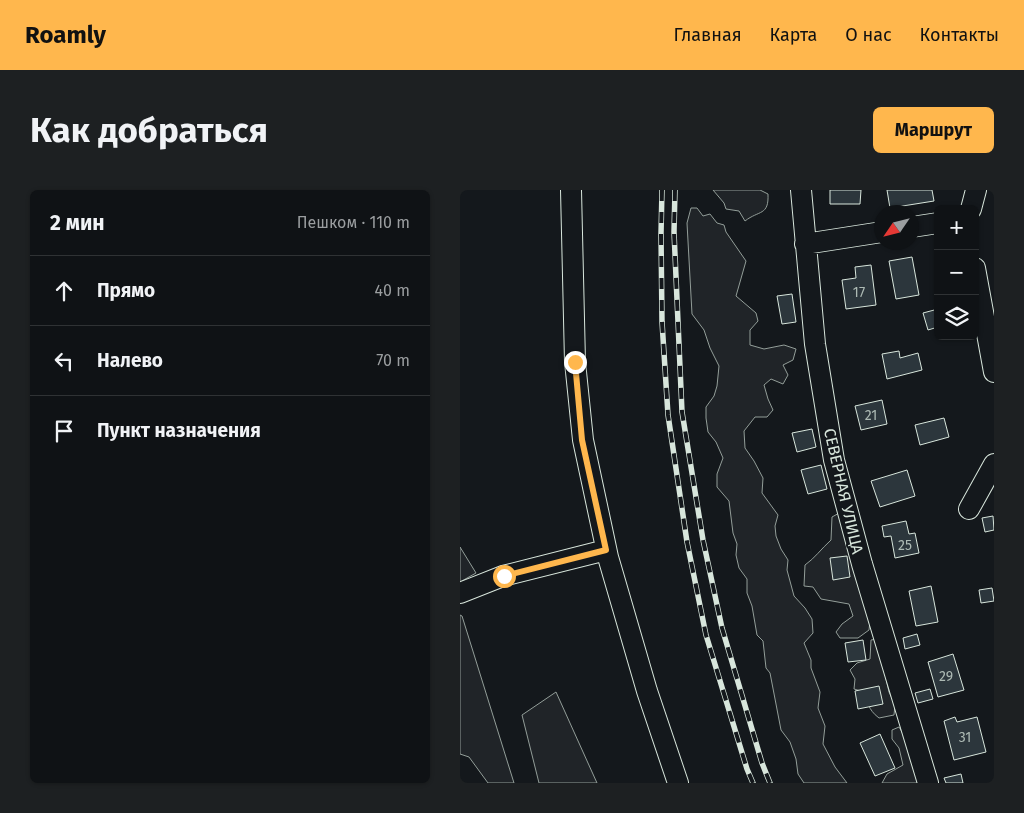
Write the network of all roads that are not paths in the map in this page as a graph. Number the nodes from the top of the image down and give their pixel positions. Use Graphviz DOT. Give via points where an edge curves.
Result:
graph roads {
  1 [pos="571,190"];
  2 [pos="801,190"];
  3 [pos="976,190"];
  4 [pos="972,205"];
  5 [pos="934,224"];
  6 [pos="919,227"];
  7 [pos="874,233"];
  8 [pos="805,244"];
  9 [pos="979,290"];
  10 [pos="994,372"];
  11 [pos="994,464"];
  12 [pos="969,509"];
  13 [pos="606,550"];
  14 [pos="460,593"];
  15 [pos="678,783"];
  16 [pos="928,783"];
  1 -- 13 [label="street" via="575,362 582,440"];
  2 -- 8 [label="street, СЕВЕРНАЯ УЛИЦА"];
  3 -- 4 [label="street"];
  5 -- 6 [label="street"];
  7 -- 8 [label="street"];
  8 -- 16 [label="street, СЕВЕРНАЯ УЛИЦА" via="815,344 834,460"];
  9 -- 10 [label="street"];
  11 -- 12 [label="street"];
  13 -- 14 [label="street" via="504,576"];
  13 -- 15 [label="street"];
}
